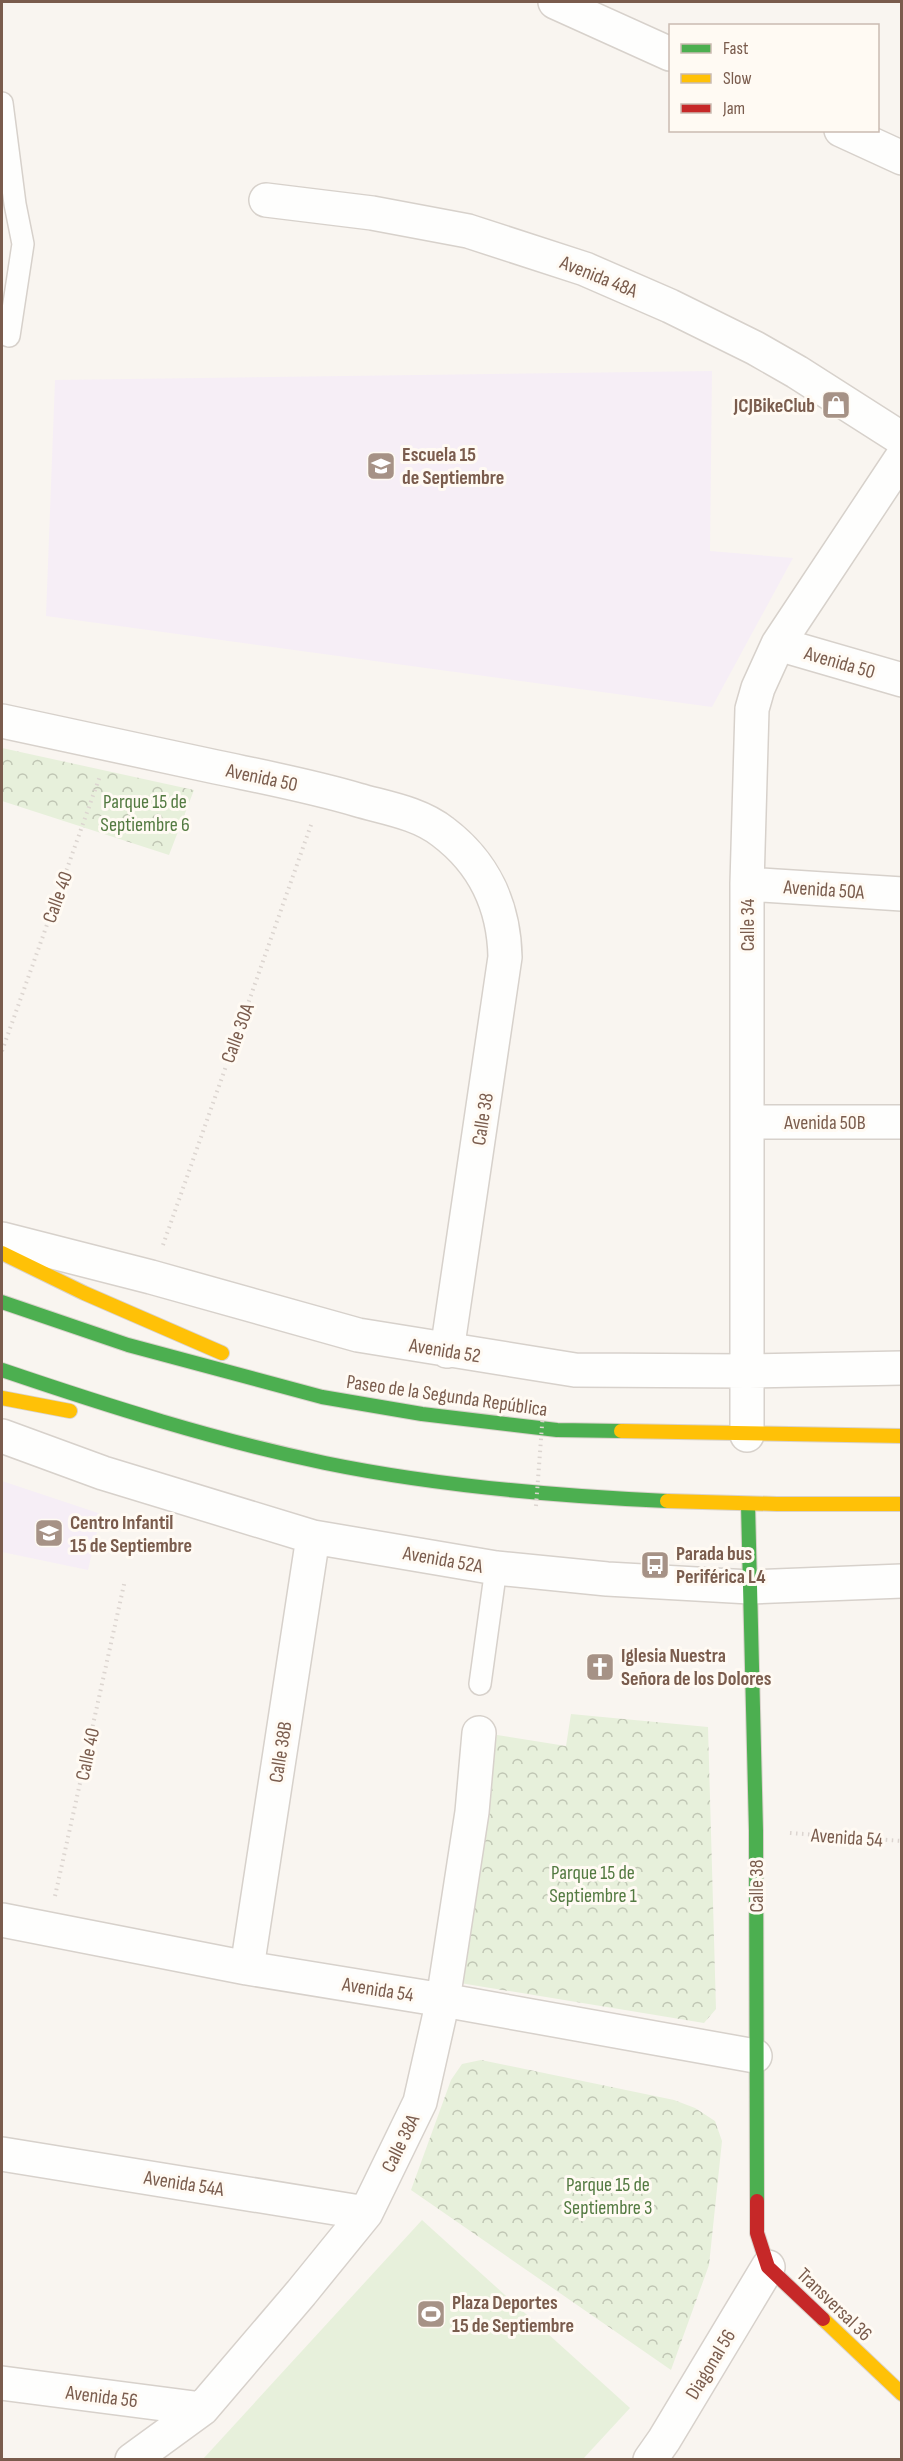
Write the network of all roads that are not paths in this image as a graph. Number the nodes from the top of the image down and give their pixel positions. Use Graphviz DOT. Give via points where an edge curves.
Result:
graph roads {
  1 [pos="555,2"];
  2 [pos="669,54"];
  3 [pos="2,103"];
  4 [pos="845,132"];
  5 [pos="902,158"];
  6 [pos="266,200"];
  7 [pos="9,336"];
  8 [pos="902,439"];
  9 [pos="902,457"];
  10 [pos="778,644"];
  11 [pos="902,680"];
  12 [pos="2,721"];
  13 [pos="747,885"];
  14 [pos="491,889"];
  15 [pos="902,894"];
  16 [pos="748,1122"];
  17 [pos="902,1122"];
  18 [pos="2,1239"];
  19 [pos="2,1253"];
  20 [pos="2,1302"];
  21 [pos="447,1351"];
  22 [pos="902,1368"];
  23 [pos="2,1370"];
  24 [pos="748,1371"];
  25 [pos="322,1397"];
  26 [pos="2,1398"];
  27 [pos="747,1435"];
  28 [pos="2,1436"];
  29 [pos="902,1436"];
  30 [pos="230,1442"];
  31 [pos="748,1504"];
  32 [pos="902,1504"];
  33 [pos="313,1537"];
  34 [pos="496,1568"];
  35 [pos="902,1581"];
  36 [pos="750,1587"];
  37 [pos="480,1683"];
  38 [pos="479,1733"];
  39 [pos="2,1920"];
  40 [pos="247,1968"];
  41 [pos="443,2000"];
  42 [pos="755,2056"];
  43 [pos="2,2154"];
  44 [pos="366,2213"];
  45 [pos="768,2267"];
  46 [pos="2,2383"];
  47 [pos="902,2394"];
  48 [pos="202,2409"];
  49 [pos="132,2460"];
  50 [pos="650,2460"];
  1 -- 2 [label="street"];
  3 -- 7 [label="lane" via="23,244"];
  4 -- 5 [label="street"];
  6 -- 8 [label="street, Avenida 48A" via="372,213 468,231 585,269 755,348"];
  9 -- 10 [label="street, Calle 34"];
  10 -- 11 [label="street, Avenida 50"];
  10 -- 13 [label="street, Calle 34" via="752,710"];
  12 -- 14 [label="street, Avenida 50" via="324,790 421,819 441,830 477,864"];
  13 -- 15 [label="street, Avenida 50A"];
  13 -- 16 [label="street, Calle 34"];
  14 -- 21 [label="street, Calle 38" via="505,936 505,957"];
  16 -- 17 [label="street, Avenida 50B"];
  16 -- 24 [label="street, Calle 34"];
  18 -- 21 [label="street, Avenida 52" via="358,1335"];
  19 -- 25 [label="main road"];
  20 -- 25 [label="main road, Paseo de la Segunda República" via="128,1345"];
  21 -- 24 [label="street, Avenida 52" via="575,1370"];
  22 -- 24 [label="street, Avenida 52"];
  23 -- 30 [label="main road"];
  24 -- 27 [label="street, Calle 34"];
  25 -- 27 [label="main road, Paseo de la Segunda República" via="557,1430"];
  26 -- 30 [label="main road"];
  27 -- 29 [label="main road, Paseo de la Segunda República"];
  28 -- 33 [label="street, Avenida 52A" via="103,1473"];
  30 -- 31 [label="main road" via="472,1487"];
  31 -- 32 [label="main road"];
  31 -- 36 [label="main road, Calle 38"];
  33 -- 34 [label="street, Avenida 52A"];
  33 -- 40 [label="street, Calle 38B"];
  34 -- 36 [label="street, Avenida 52A"];
  34 -- 37 [label="lane"];
  35 -- 36 [label="street, Avenida 52A"];
  36 -- 42 [label="main road, Calle 38" via="756,1831"];
  38 -- 41 [label="street, Calle 38A" via="472,1812"];
  39 -- 40 [label="street, Avenida 54"];
  40 -- 41 [label="street, Avenida 54"];
  41 -- 42 [label="street, Avenida 54"];
  41 -- 44 [label="street, Calle 38A" via="420,2102"];
  42 -- 45 [label="main road, Calle 38" via="757,2233"];
  43 -- 44 [label="street, Avenida 54A"];
  44 -- 48 [label="street, Calle 38A"];
  45 -- 47 [label="main road, Transversal 36"];
  45 -- 50 [label="street, Diagonal 56"];
  46 -- 48 [label="street, Avenida 56"];
  48 -- 49 [label="street, Calle 38A"];
}
